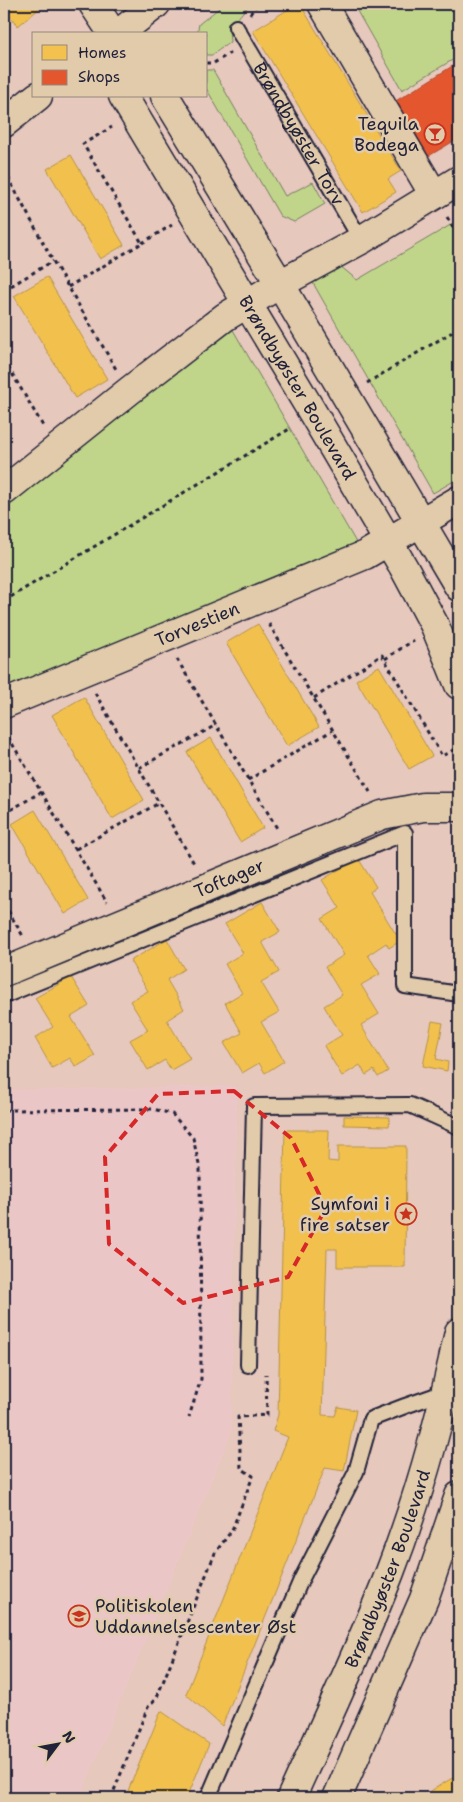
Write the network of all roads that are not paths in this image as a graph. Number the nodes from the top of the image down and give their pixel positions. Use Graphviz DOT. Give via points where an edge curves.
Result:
graph roads {
  1 [pos="93,4"];
  2 [pos="156,4"];
  3 [pos="322,4"];
  4 [pos="236,27"];
  5 [pos="112,32"];
  6 [pos="121,32"];
  7 [pos="35,98"];
  8 [pos="165,98"];
  9 [pos="128,105"];
  10 [pos="4,123"];
  11 [pos="459,180"];
  12 [pos="434,196"];
  13 [pos="361,240"];
  14 [pos="280,284"];
  15 [pos="247,303"];
  16 [pos="4,491"];
  17 [pos="459,500"];
  18 [pos="420,522"];
  19 [pos="388,541"];
  20 [pos="459,587"];
  21 [pos="459,685"];
  22 [pos="4,704"];
  23 [pos="459,806"];
  24 [pos="4,972"];
  25 [pos="459,994"];
  26 [pos="4,996"];
  27 [pos="459,1127"];
  28 [pos="459,1332"];
  29 [pos="248,1365"];
  30 [pos="446,1392"];
  31 [pos="459,1496"];
  32 [pos="208,1798"];
  33 [pos="291,1798"];
  34 [pos="337,1798"];
  1 -- 5 [label="street"];
  2 -- 6 [label="street"];
  3 -- 12 [label="street"];
  4 -- 13 [label="lane, Brøndbyøster Torv"];
  7 -- 10 [label="street"];
  8 -- 14 [label="street, Brøndbyøster Boulevard"];
  9 -- 15 [label="street, Brøndbyøster Boulevard"];
  11 -- 12 [label="street"];
  12 -- 13 [label="street"];
  13 -- 14 [label="street"];
  14 -- 15 [label="street"];
  14 -- 18 [label="street, Brøndbyøster Boulevard"];
  15 -- 16 [label="street" via="129,391"];
  15 -- 19 [label="street, Brøndbyøster Boulevard"];
  17 -- 18 [label="street"];
  18 -- 19 [label="street"];
  18 -- 20 [label="street, Brøndbyøster Boulevard"];
  19 -- 21 [label="street, Brøndbyøster Boulevard" via="435,626"];
  19 -- 22 [label="street, Torvestien" via="365,555"];
  23 -- 24 [label="street, Toftager" via="422,807 382,815"];
  25 -- 26 [label="lane" via="405,986 406,833"];
  27 -- 29 [label="lane" via="410,1105 254,1106"];
  28 -- 30 [label="street, Brøndbyøster Boulevard"];
  30 -- 32 [label="lane" via="371,1419 356,1472 300,1580"];
  30 -- 33 [label="street, Brøndbyøster Boulevard" via="415,1502 390,1571"];
  31 -- 34 [label="street" via="424,1599"];
}
